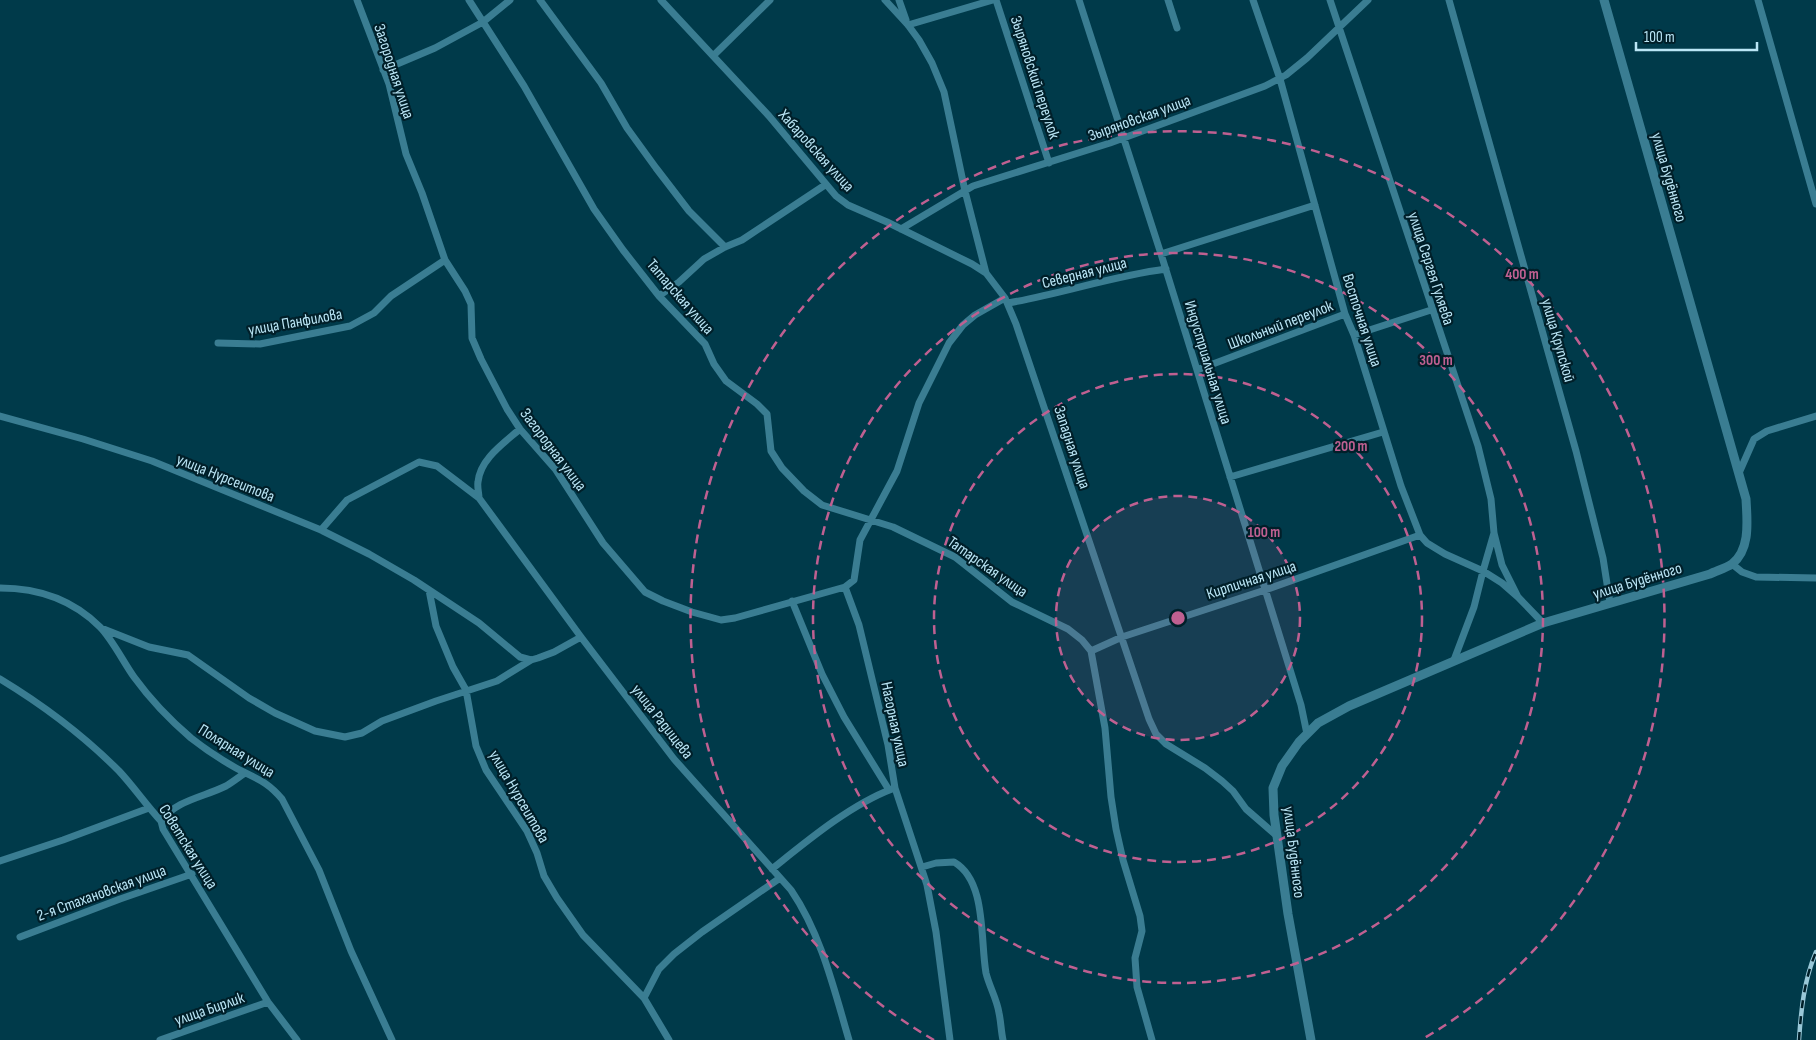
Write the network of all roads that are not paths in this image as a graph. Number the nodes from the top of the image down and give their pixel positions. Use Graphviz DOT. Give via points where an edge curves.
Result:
graph roads {
  1 [pos="356,0"];
  2 [pos="469,0"];
  3 [pos="510,0"];
  4 [pos="540,0"];
  5 [pos="661,0"];
  6 [pos="770,0"];
  7 [pos="884,0"];
  8 [pos="898,0"];
  9 [pos="994,0"];
  10 [pos="1079,0"];
  11 [pos="1168,0"];
  12 [pos="1253,0"];
  13 [pos="1330,0"];
  14 [pos="1368,0"];
  15 [pos="1449,0"];
  16 [pos="1604,0"];
  17 [pos="1758,0"];
  18 [pos="483,22"];
  19 [pos="908,25"];
  20 [pos="1338,27"];
  21 [pos="1177,28"];
  22 [pos="714,55"];
  23 [pos="383,70"];
  24 [pos="1280,79"];
  25 [pos="1123,138"];
  26 [pos="1049,163"];
  27 [pos="825,185"];
  28 [pos="965,191"];
  29 [pos="1816,204"];
  30 [pos="1315,205"];
  31 [pos="901,229"];
  32 [pos="725,247"];
  33 [pos="1162,254"];
  34 [pos="445,260"];
  35 [pos="1166,269"];
  36 [pos="986,273"];
  37 [pos="659,296"];
  38 [pos="1006,300"];
  39 [pos="1431,310"];
  40 [pos="1345,314"];
  41 [pos="1354,335"];
  42 [pos="218,343"];
  43 [pos="1197,370"];
  44 [pos="0,416"];
  45 [pos="1816,416"];
  46 [pos="520,429"];
  47 [pos="1383,432"];
  48 [pos="1739,473"];
  49 [pos="1230,478"];
  50 [pos="479,498"];
  51 [pos="871,520"];
  52 [pos="321,530"];
  53 [pos="1494,533"];
  54 [pos="1420,535"];
  55 [pos="1732,564"];
  56 [pos="1482,571"];
  57 [pos="1816,578"];
  58 [pos="845,587"];
  59 [pos="0,588"];
  60 [pos="429,590"];
  61 [pos="1265,590"];
  62 [pos="1518,597"];
  63 [pos="792,601"];
  64 [pos="1610,603"];
  65 [pos="1543,624"];
  66 [pos="101,628"];
  67 [pos="581,636"];
  68 [pos="1122,637"];
  69 [pos="1091,650"];
  70 [pos="531,660"];
  71 [pos="1454,660"];
  72 [pos="0,680"];
  73 [pos="466,690"];
  74 [pos="1307,734"];
  75 [pos="245,773"];
  76 [pos="892,789"];
  77 [pos="149,808"];
  78 [pos="161,821"];
  79 [pos="1276,836"];
  80 [pos="0,861"];
  81 [pos="922,867"];
  82 [pos="772,869"];
  83 [pos="192,874"];
  84 [pos="780,878"];
  85 [pos="20,937"];
  86 [pos="644,998"];
  87 [pos="268,1002"];
  88 [pos="160,1040"];
  89 [pos="297,1040"];
  90 [pos="392,1040"];
  91 [pos="669,1040"];
  92 [pos="849,1040"];
  93 [pos="950,1040"];
  94 [pos="1003,1040"];
  95 [pos="1152,1040"];
  96 [pos="1311,1040"];
  1 -- 23 [label="street, Загородная улица"];
  2 -- 18 [label="street, Татарская улица"];
  3 -- 18 [label="street"];
  4 -- 32 [label="street" via="601,83 627,128 656,168 689,211"];
  5 -- 22 [label="street, Хабаровская улица"];
  6 -- 22 [label="street"];
  7 -- 19 [label="street, Западная улица"];
  8 -- 19 [label="street, Западная улица"];
  9 -- 19 [label="street"];
  9 -- 26 [label="street, Зыряновский переулок"];
  10 -- 25 [label="street, Индустриальная улица"];
  11 -- 21 [label="street"];
  12 -- 24 [label="street, Восточная улица"];
  13 -- 20 [label="street, улица Сергея Гуляева"];
  14 -- 20 [label="street, Зыряновская улица"];
  15 -- 64 [label="street, улица Крупской" via="1576,451 1603,558"];
  16 -- 48 [label="street, улица Будённого"];
  17 -- 29 [label="street"];
  18 -- 23 [label="street" via="435,48"];
  18 -- 37 [label="street, Татарская улица" via="524,86 594,209"];
  19 -- 28 [label="street, Западная улица" via="932,63 944,92"];
  20 -- 24 [label="street, Зыряновская улица"];
  20 -- 39 [label="street, улица Сергея Гуляева"];
  22 -- 27 [label="street, Хабаровская улица"];
  23 -- 34 [label="street, Загородная улица" via="406,154"];
  24 -- 25 [label="street, Зыряновская улица"];
  24 -- 30 [label="street, Восточная улица"];
  25 -- 26 [label="street, Зыряновская улица"];
  25 -- 33 [label="street, Индустриальная улица"];
  26 -- 28 [label="street, Зыряновская улица" via="990,180"];
  27 -- 31 [label="street, Хабаровская улица" via="848,204"];
  27 -- 32 [label="street" via="742,240"];
  28 -- 31 [label="street, Зыряновская улица"];
  28 -- 36 [label="street, Западная улица"];
  30 -- 33 [label="street"];
  30 -- 40 [label="street, Восточная улица"];
  31 -- 36 [label="street, Хабаровская улица"];
  32 -- 37 [label="street" via="704,259"];
  33 -- 35 [label="street, Индустриальная улица"];
  34 -- 42 [label="street, улица Панфилова" via="391,296 374,313 350,326 260,344"];
  34 -- 46 [label="street, Загородная улица" via="471,304 472,338 481,359"];
  35 -- 38 [label="street, Северная улица" via="1096,282 1028,300"];
  35 -- 43 [label="street, Индустриальная улица"];
  36 -- 38 [label="street, Западная улица"];
  37 -- 51 [label="street, Татарская улица" via="705,344 726,381 767,414 771,451 787,474 822,506"];
  38 -- 51 [label="street, Северная улица" via="975,315 948,343 919,403 897,471"];
  38 -- 68 [label="street, Западная улица"];
  39 -- 41 [label="street"];
  39 -- 53 [label="street, улица Сергея Гуляева" via="1478,446 1491,499"];
  40 -- 41 [label="street, Восточная улица"];
  40 -- 43 [label="street, Школьный переулок"];
  41 -- 47 [label="street, Восточная улица"];
  43 -- 49 [label="street, Индустриальная улица"];
  44 -- 52 [label="street, улица Нурсеитова" via="152,461"];
  45 -- 48 [label="street" via="1754,439"];
  46 -- 50 [label="street" via="494,452 480,473 477,483"];
  46 -- 63 [label="street, Загородная улица" via="556,470 603,543 645,592 692,612 721,620"];
  47 -- 49 [label="street"];
  47 -- 54 [label="street, Восточная улица"];
  48 -- 55 [label="street, улица Будённого" via="1746,499 1747,528 1742,553"];
  49 -- 61 [label="street, Индустриальная улица"];
  50 -- 52 [label="street, улица Радищева" via="437,466 419,462 347,500"];
  50 -- 67 [label="street, улица Радищева"];
  51 -- 58 [label="street, Северная улица" via="860,540 854,580"];
  51 -- 69 [label="street, Татарская улица" via="894,527 955,557 1012,602 1068,629"];
  52 -- 60 [label="street, улица Нурсеитова"];
  53 -- 56 [label="street"];
  53 -- 62 [label="street, улица Сергея Гуляева" via="1502,565"];
  54 -- 56 [label="street, Восточная улица" via="1445,554"];
  54 -- 61 [label="street, Кирпичная улица"];
  55 -- 57 [label="street" via="1742,572 1756,576"];
  55 -- 64 [label="street, улица Будённого" via="1710,574"];
  56 -- 62 [label="street, Восточная улица"];
  56 -- 71 [label="street" via="1474,607"];
  58 -- 63 [label="street, Загородная улица"];
  58 -- 76 [label="street, Нагорная улица" via="859,625 888,745"];
  59 -- 66 [label="street, Полярная улица" via="25,588 52,596 80,610"];
  60 -- 70 [label="street, улица Нурсеитова" via="479,623 520,657"];
  60 -- 73 [label="street, улица Нурсеитова" via="436,626"];
  61 -- 68 [label="street, Кирпичная улица"];
  61 -- 74 [label="street, Индустриальная улица"];
  62 -- 65 [label="street, улица Сергея Гуляева"];
  63 -- 76 [label="street" via="844,717"];
  64 -- 65 [label="street, улица Будённого"];
  65 -- 71 [label="street, улица Будённого"];
  66 -- 73 [label="street" via="149,647 188,655 275,713 315,731 345,737"];
  66 -- 75 [label="street, Полярная улица" via="135,678 169,717 198,743"];
  67 -- 70 [label="street" via="554,652"];
  67 -- 82 [label="street, улица Радищева" via="674,759"];
  68 -- 69 [label="street, Кирпичная улица"];
  68 -- 79 [label="street, Западная улица" via="1156,734 1222,781"];
  69 -- 95 [label="street" via="1105,728 1116,830 1140,916 1142,931 1135,958 1137,986"];
  70 -- 73 [label="street" via="497,681"];
  71 -- 74 [label="street, улица Будённого" via="1349,706 1318,723"];
  72 -- 77 [label="street, Советская улица" via="64,722 96,749"];
  73 -- 86 [label="street, улица Нурсеитова" via="476,746 486,770 526,831 544,876 583,935"];
  74 -- 79 [label="street, улица Будённого" via="1282,766 1274,788"];
  75 -- 78 [label="street" via="226,786 178,805"];
  75 -- 90 [label="street, Полярная улица" via="259,778 282,799 319,870 351,951"];
  76 -- 81 [label="street, Нагорная улица"];
  76 -- 82 [label="street" via="855,808"];
  77 -- 78 [label="street, Советская улица"];
  77 -- 80 [label="street"];
  78 -- 83 [label="street, Советская улица"];
  79 -- 96 [label="street, улица Будённого"];
  81 -- 93 [label="street, Нагорная улица" via="936,932"];
  81 -- 94 [label="street" via="954,862 968,872 983,927 986,972 999,1012"];
  82 -- 84 [label="street, улица Радищева"];
  83 -- 85 [label="street, 2-я Стахановская улица"];
  83 -- 87 [label="street, Советская улица"];
  84 -- 86 [label="street" via="674,954 659,969"];
  84 -- 92 [label="street, улица Радищева" via="800,904 813,930"];
  86 -- 91 [label="street, улица Нурсеитова"];
  87 -- 88 [label="street, улица Бирлик"];
  87 -- 89 [label="street, Советская улица"];
}
